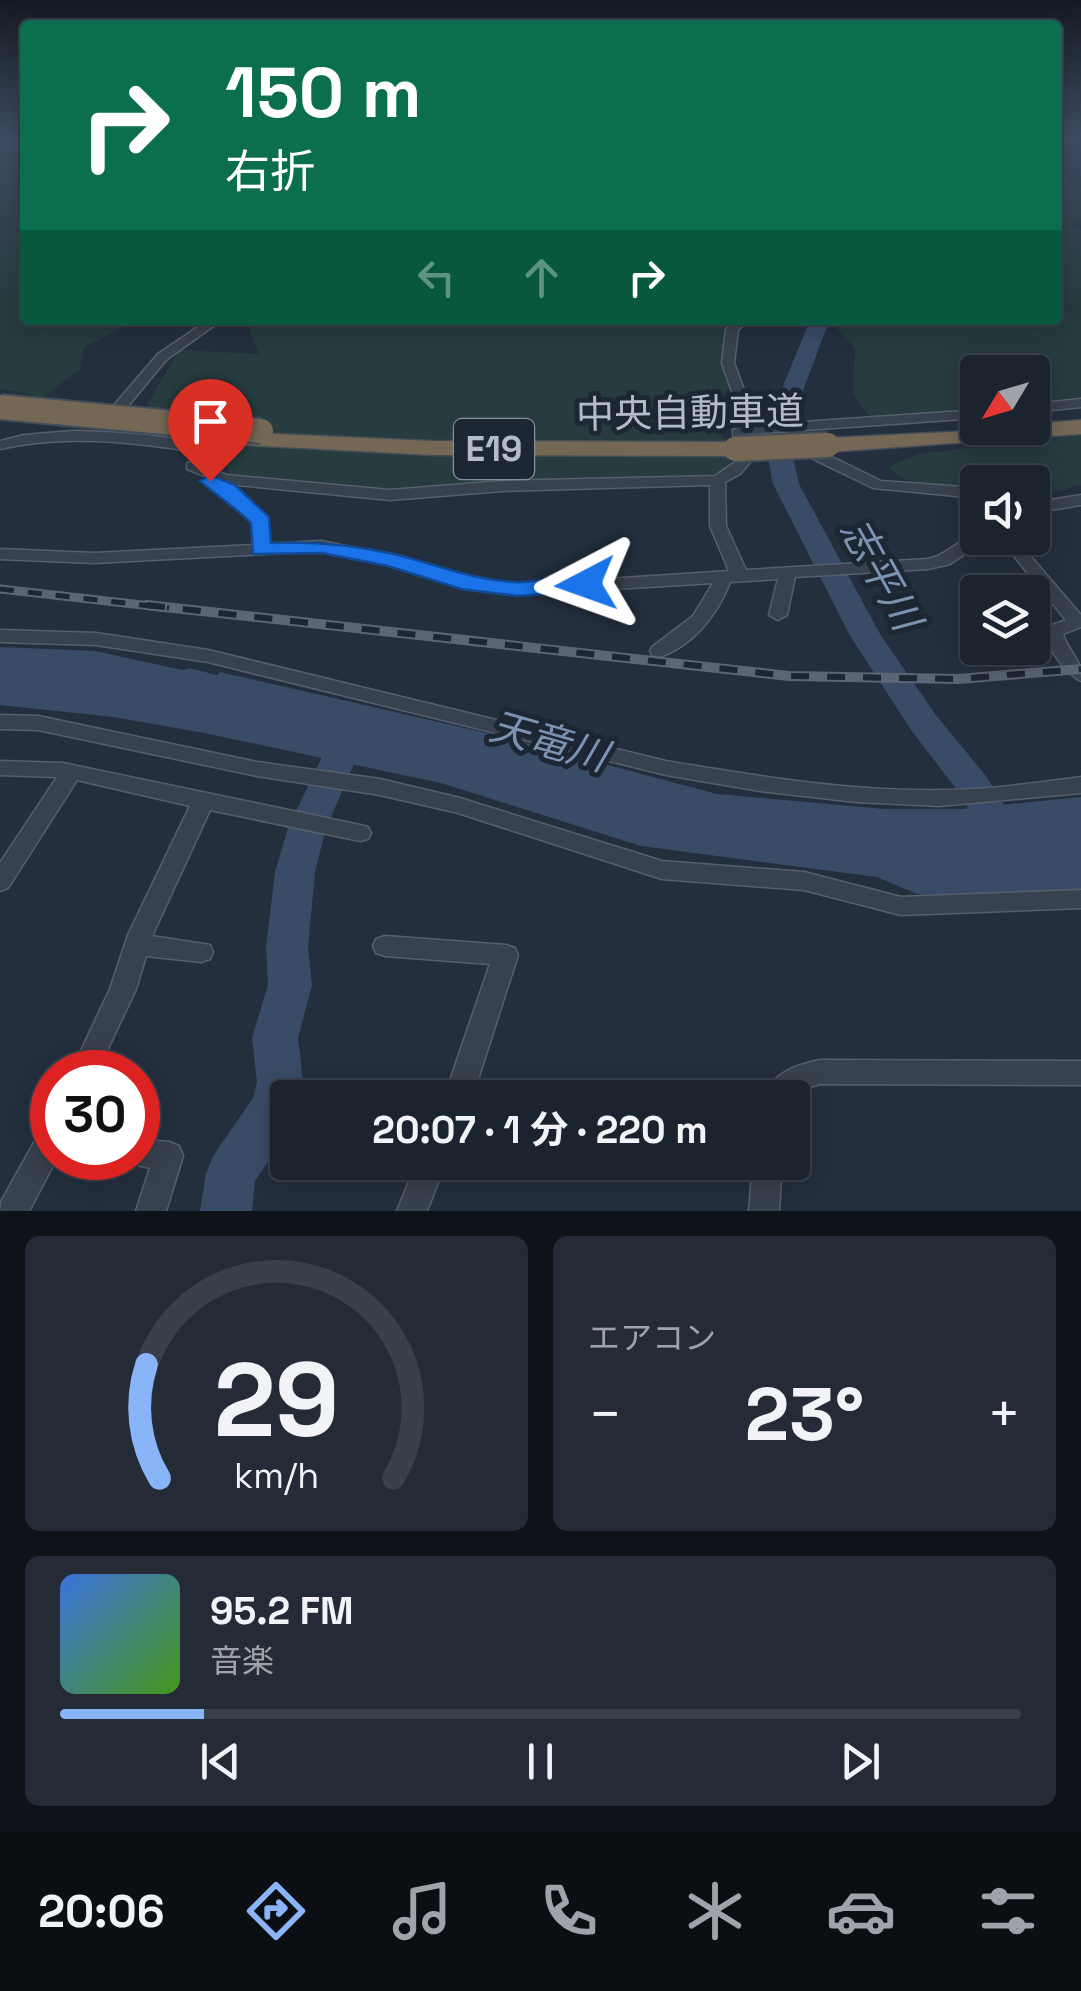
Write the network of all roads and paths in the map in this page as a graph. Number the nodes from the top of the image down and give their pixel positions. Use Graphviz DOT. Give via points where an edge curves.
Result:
graph roads {
  1 [pos="209,325"];
  2 [pos="736,325"];
  3 [pos="0,398"];
  4 [pos="1081,404"];
  5 [pos="0,407"];
  6 [pos="1050,407"];
  7 [pos="114,414"];
  8 [pos="960,415"];
  9 [pos="0,417"];
  10 [pos="1081,417"];
  11 [pos="1050,420"];
  12 [pos="1081,426"];
  13 [pos="800,428"];
  14 [pos="960,429"];
  15 [pos="257,436"];
  16 [pos="741,444"];
  17 [pos="0,445"];
  18 [pos="822,445"];
  19 [pos="197,448"];
  20 [pos="192,466"];
  21 [pos="717,480"];
  22 [pos="960,491"];
  23 [pos="1081,500"];
  24 [pos="1050,505"];
  25 [pos="261,550"];
  26 [pos="960,550"];
  27 [pos="0,554"];
  28 [pos="1021,555"];
  29 [pos="788,571"];
  30 [pos="732,574"];
  31 [pos="778,615"];
  32 [pos="0,636"];
  33 [pos="658,651"];
  34 [pos="1081,675"];
  35 [pos="0,722"];
  36 [pos="0,768"];
  37 [pos="71,773"];
  38 [pos="1081,785"];
  39 [pos="203,802"];
  40 [pos="360,833"];
  41 [pos="0,882"];
  42 [pos="1081,899"];
  43 [pos="137,944"];
  44 [pos="385,946"];
  45 [pos="201,952"];
  46 [pos="94,1050"];
  47 [pos="1081,1072"];
  48 [pos="464,1080"];
  49 [pos="792,1080"];
  50 [pos="160,1155"];
  51 [pos="30,1180"];
  52 [pos="425,1180"];
  53 [pos="767,1180"];
  54 [pos="13,1211"];
  55 [pos="151,1211"];
  56 [pos="412,1211"];
  57 [pos="764,1211"];
  1 -- 7 [label="street" via="162,357"];
  2 -- 16 [label="street" via="728,363"];
  3 -- 7 [label="street"];
  4 -- 6 [label="street"];
  5 -- 15 [label="highway, 中央自動車道 / E19, bridge"];
  7 -- 19 [label="street" via="204,418"];
  8 -- 13 [label="street"];
  9 -- 15 [label="highway, 中央自動車道 / E19"];
  10 -- 11 [label="highway"];
  12 -- 18 [label="highway, 中央自動車道 / E19"];
  13 -- 16 [label="street"];
  13 -- 18 [label="street"];
  14 -- 18 [label="highway, 中央自動車道 / E19"];
  15 -- 16 [label="highway, 中央自動車道 / E19" via="432,448"];
  16 -- 18 [label="highway, 中央自動車道 / E19, bridge"];
  16 -- 21 [label="street" via="734,474"];
  17 -- 19 [label="street" via="43,434"];
  18 -- 22 [label="street" via="878,484"];
  19 -- 20 [label="street"];
  20 -- 21 [label="street" via="224,479 390,495"];
  20 -- 25 [label="street" via="192,473 228,490 262,522"];
  21 -- 30 [label="street" via="718,526"];
  23 -- 24 [label="street"];
  25 -- 27 [label="street" via="94,558"];
  25 -- 30 [label="street" via="322,546 517,590"];
  26 -- 29 [label="street" via="928,564"];
  28 -- 34 [label="street" via="1077,622 1053,631"];
  29 -- 30 [label="street"];
  29 -- 31 [label="street"];
  30 -- 33 [label="street" via="702,622"];
  32 -- 38 [label="street" via="96,639 190,652 729,779 919,798"];
  35 -- 42 [label="street" via="38,723 380,788 460,806 662,870 804,882 900,906"];
  36 -- 37 [label="street"];
  37 -- 39 [label="street"];
  37 -- 41 [label="street"];
  39 -- 40 [label="street"];
  39 -- 43 [label="street"];
  43 -- 45 [label="street"];
  43 -- 46 [label="street"];
  44 -- 48 [label="street" via="506,955"];
  47 -- 49 [label="street" via="820,1072"];
  50 -- 55 [label="street" via="168,1156"];
  51 -- 54 [label="street"];
  52 -- 56 [label="street"];
  53 -- 57 [label="street"];
}
